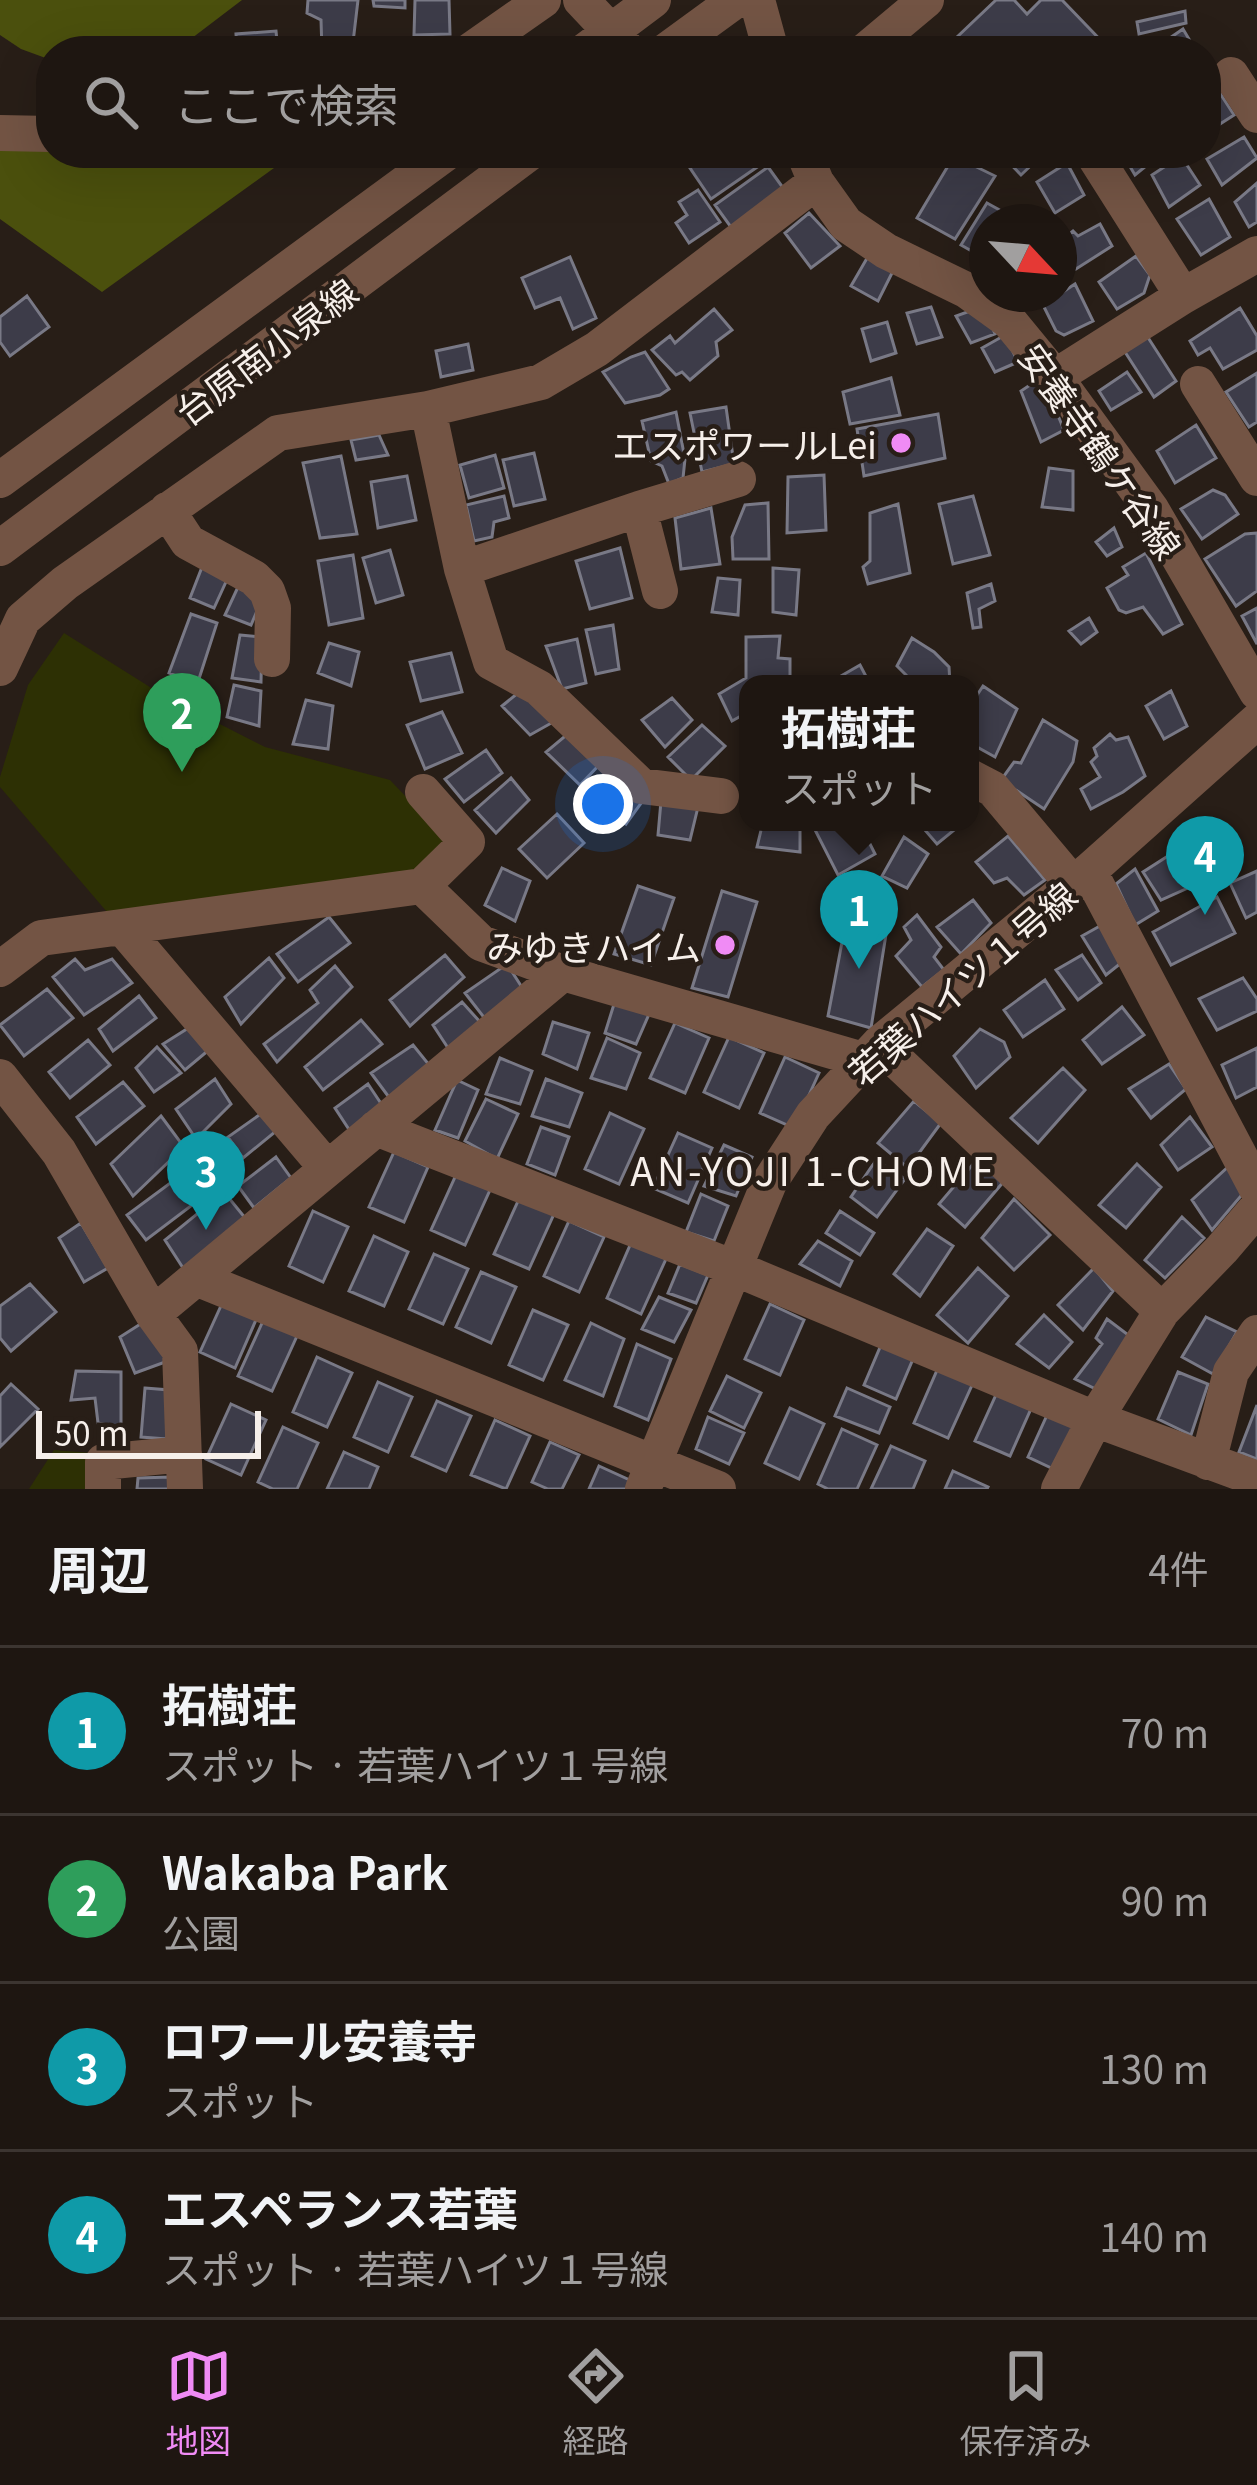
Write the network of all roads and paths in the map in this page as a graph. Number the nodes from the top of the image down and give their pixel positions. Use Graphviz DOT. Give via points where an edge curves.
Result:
graph roads {
  1 [pos="543,0"];
  2 [pos="581,0"];
  3 [pos="653,0"];
  4 [pos="736,0"];
  5 [pos="757,0"];
  6 [pos="926,0"];
  7 [pos="491,36"];
  8 [pos="603,36"];
  9 [pos="617,36"];
  10 [pos="687,36"];
  11 [pos="767,36"];
  12 [pos="883,36"];
  13 [pos="1231,74"];
  14 [pos="1257,115"];
  15 [pos="0,133"];
  16 [pos="36,134"];
  17 [pos="426,168"];
  18 [pos="509,168"];
  19 [pos="810,168"];
  20 [pos="1102,168"];
  21 [pos="1257,254"];
  22 [pos="1183,296"];
  23 [pos="1055,377"];
  24 [pos="1198,384"];
  25 [pos="428,409"];
  26 [pos="1257,478"];
  27 [pos="739,479"];
  28 [pos="0,480"];
  29 [pos="639,508"];
  30 [pos="167,510"];
  31 [pos="5,538"];
  32 [pos="462,569"];
  33 [pos="64,583"];
  34 [pos="660,591"];
  35 [pos="272,658"];
  36 [pos="0,668"];
  37 [pos="1257,692"];
  38 [pos="1257,721"];
  39 [pos="979,782"];
  40 [pos="423,792"];
  41 [pos="721,795"];
  42 [pos="1081,877"];
  43 [pos="422,886"];
  44 [pos="123,928"];
  45 [pos="0,969"];
  46 [pos="563,973"];
  47 [pos="871,1052"];
  48 [pos="0,1077"];
  49 [pos="376,1128"];
  50 [pos="328,1168"];
  51 [pos="1257,1189"];
  52 [pos="1257,1208"];
  53 [pos="734,1268"];
  54 [pos="196,1278"];
  55 [pos="1162,1311"];
  56 [pos="153,1314"];
  57 [pos="1257,1334"];
  58 [pos="1095,1419"];
  59 [pos="1208,1462"];
  60 [pos="184,1471"];
  61 [pos="648,1476"];
  62 [pos="1257,1479"];
  63 [pos="103,1489"];
  64 [pos="718,1489"];
  65 [pos="1059,1489"];
  1 -- 7 [label="street"];
  2 -- 8 [label="street"];
  3 -- 9 [label="street"];
  4 -- 10 [label="street"];
  5 -- 11 [label="street"];
  6 -- 12 [label="street"];
  13 -- 14 [label="street"];
  15 -- 16 [label="street"];
  17 -- 28 [label="street, 台原南小泉線"];
  18 -- 31 [label="street, 台原南小泉線"];
  19 -- 23 [label="street, 安養寺鶴ケ谷線" via="846,224 1009,321"];
  19 -- 25 [label="street" via="597,349 541,382"];
  20 -- 22 [label="street"];
  21 -- 22 [label="street"];
  22 -- 23 [label="street"];
  23 -- 37 [label="street, 安養寺鶴ケ谷線" via="1151,509"];
  24 -- 26 [label="street"];
  25 -- 30 [label="street" via="278,433"];
  25 -- 32 [label="street"];
  27 -- 29 [label="street"];
  29 -- 32 [label="street"];
  29 -- 34 [label="street"];
  30 -- 33 [label="street"];
  30 -- 35 [label="street" via="188,542 267,591"];
  31 -- 33 [label="street" via="48,561"];
  32 -- 41 [label="street" via="491,662 538,688 641,785"];
  33 -- 36 [label="street" via="23,619"];
  38 -- 42 [label="street, 若葉ハイツ１号線"];
  39 -- 42 [label="street"];
  40 -- 43 [label="street" via="467,842"];
  42 -- 47 [label="street, 若葉ハイツ１号線"];
  42 -- 51 [label="street"];
  43 -- 44 [label="street"];
  43 -- 46 [label="street" via="481,944"];
  44 -- 45 [label="street" via="41,938"];
  44 -- 50 [label="street"];
  46 -- 47 [label="street"];
  46 -- 49 [label="street"];
  47 -- 53 [label="street, 若葉ハイツ１号線" via="813,1115 769,1183"];
  47 -- 55 [label="street"];
  48 -- 56 [label="street" via="59,1153"];
  49 -- 50 [label="street"];
  49 -- 53 [label="street"];
  50 -- 54 [label="street"];
  52 -- 55 [label="street"];
  53 -- 58 [label="street"];
  53 -- 61 [label="street, 若葉ハイツ１号線"];
  54 -- 56 [label="street"];
  54 -- 61 [label="street"];
  55 -- 58 [label="street"];
  56 -- 60 [label="street" via="180,1351"];
  57 -- 59 [label="street" via="1231,1372"];
  58 -- 59 [label="street"];
  58 -- 65 [label="street"];
  59 -- 62 [label="street"];
  60 -- 63 [label="street" via="103,1462"];
  61 -- 64 [label="street"];
}
